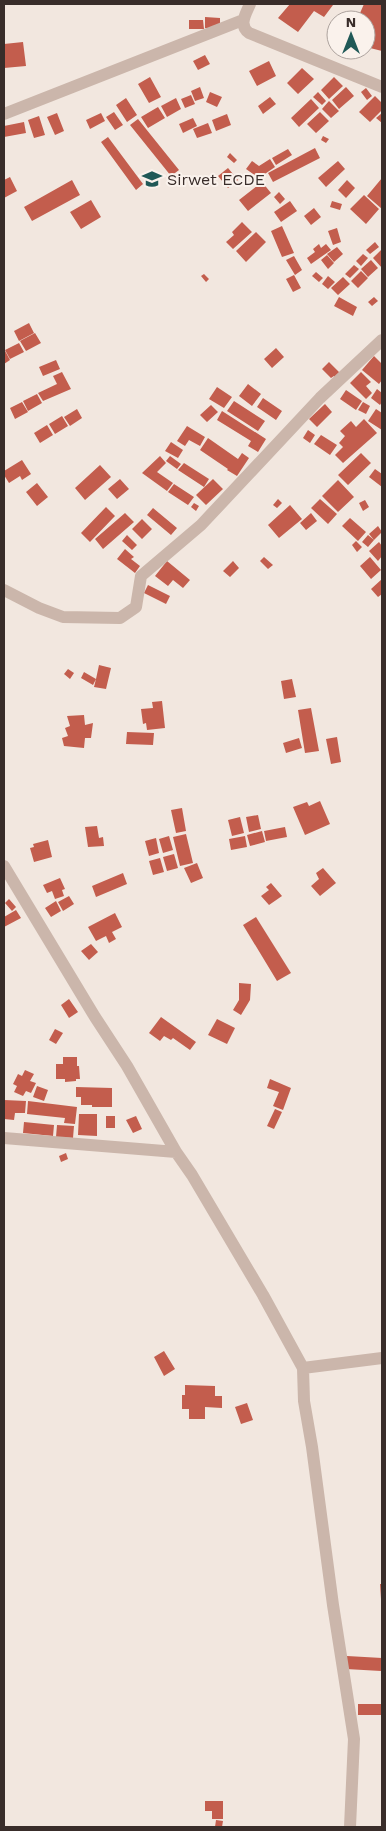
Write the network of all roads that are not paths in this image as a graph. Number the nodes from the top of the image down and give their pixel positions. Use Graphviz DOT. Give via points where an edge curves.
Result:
graph roads {
  1 [pos="250,4"];
  2 [pos="243,20"];
  3 [pos="382,87"];
  4 [pos="4,114"];
  5 [pos="382,340"];
  6 [pos="4,590"];
  7 [pos="4,866"];
  8 [pos="4,1138"];
  9 [pos="176,1152"];
  10 [pos="382,1358"];
  11 [pos="303,1368"];
  12 [pos="350,1827"];
  1 -- 2 [label="street"];
  2 -- 3 [label="street" via="244,29 249,33"];
  2 -- 4 [label="street"];
  5 -- 6 [label="street" via="320,398 201,525 141,576 136,607 120,618 63,617"];
  7 -- 9 [label="street"];
  8 -- 9 [label="street"];
  9 -- 11 [label="street" via="263,1295"];
  10 -- 11 [label="street"];
  11 -- 12 [label="street" via="304,1401 354,1739"];
}
